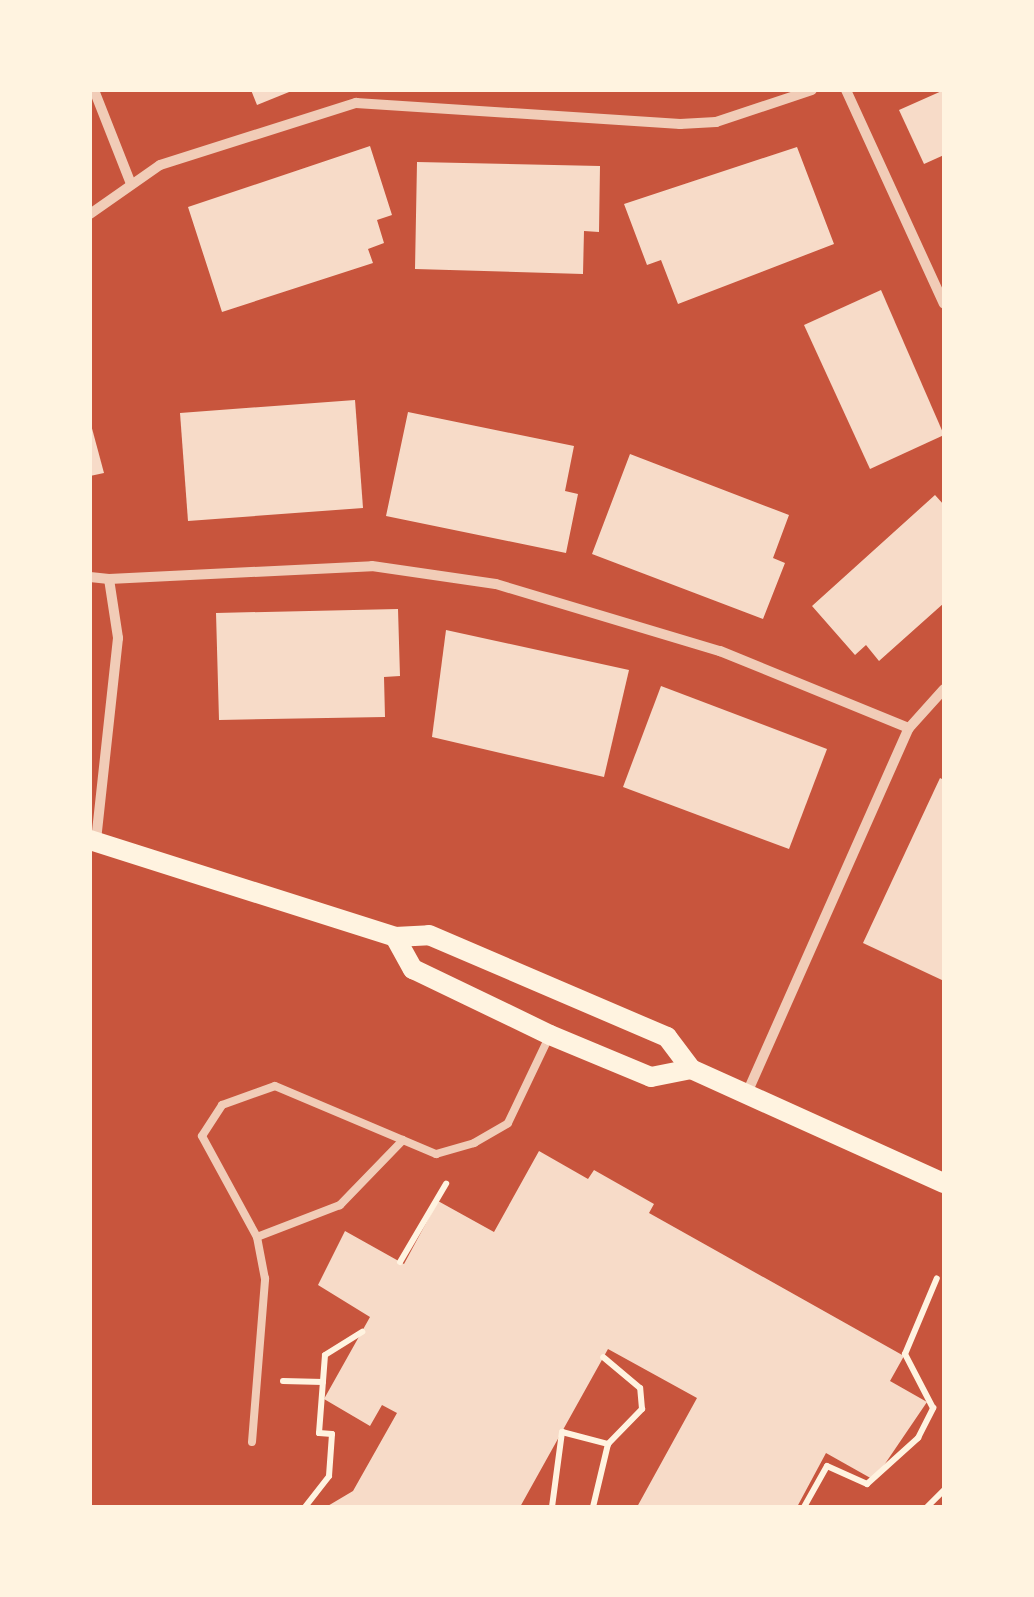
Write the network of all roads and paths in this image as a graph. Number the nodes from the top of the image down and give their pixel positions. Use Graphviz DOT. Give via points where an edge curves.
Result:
graph roads {
  1 [pos="94,90"];
  2 [pos="812,90"];
  3 [pos="846,90"];
  4 [pos="131,184"];
  5 [pos="90,214"];
  6 [pos="944,304"];
  7 [pos="90,576"];
  8 [pos="108,580"];
  9 [pos="944,689"];
  10 [pos="909,728"];
  11 [pos="93,841"];
  12 [pos="395,938"];
  13 [pos="550,1035"];
  14 [pos="690,1068"];
  15 [pos="747,1093"];
  16 [pos="403,1140"];
  17 [pos="944,1183"];
  18 [pos="446,1184"];
  19 [pos="257,1237"];
  20 [pos="400,1262"];
  21 [pos="936,1278"];
  22 [pos="362,1332"];
  23 [pos="604,1357"];
  24 [pos="283,1381"];
  25 [pos="323,1382"];
  26 [pos="252,1442"];
  27 [pos="608,1444"];
  28 [pos="944,1490"];
  29 [pos="305,1507"];
  30 [pos="552,1507"];
  31 [pos="593,1507"];
  32 [pos="804,1507"];
  33 [pos="927,1507"];
  1 -- 4 [label="street"];
  2 -- 4 [label="street" via="716,122 680,124 356,103 202,147"];
  3 -- 6 [label="street"];
  4 -- 5 [label="street"];
  7 -- 8 [label="street"];
  8 -- 10 [label="street" via="354,566 496,584 720,650"];
  8 -- 11 [label="street" via="118,638"];
  9 -- 10 [label="street"];
  10 -- 15 [label="street"];
  11 -- 12 [label="main road"];
  12 -- 13 [label="main road" via="413,969"];
  12 -- 14 [label="main road" via="429,934 666,1037"];
  13 -- 14 [label="main road" via="651,1077"];
  13 -- 16 [label="lane" via="508,1123 436,1154"];
  14 -- 15 [label="main road"];
  15 -- 17 [label="main road"];
  16 -- 19 [label="lane" via="340,1206"];
  16 -- 19 [label="lane" via="275,1086 222,1105 202,1136"];
  18 -- 20 [label="path"];
  19 -- 26 [label="lane" via="265,1279"];
  21 -- 32 [label="path" via="905,1354 933,1408 918,1438 867,1484 827,1466"];
  22 -- 25 [label="path" via="325,1355"];
  23 -- 27 [label="path" via="640,1388 642,1408"];
  24 -- 25 [label="path"];
  25 -- 29 [label="path" via="319,1433 332,1434 329,1476"];
  27 -- 30 [label="path" via="562,1432"];
  27 -- 31 [label="path"];
  28 -- 33 [label="path"];
}
